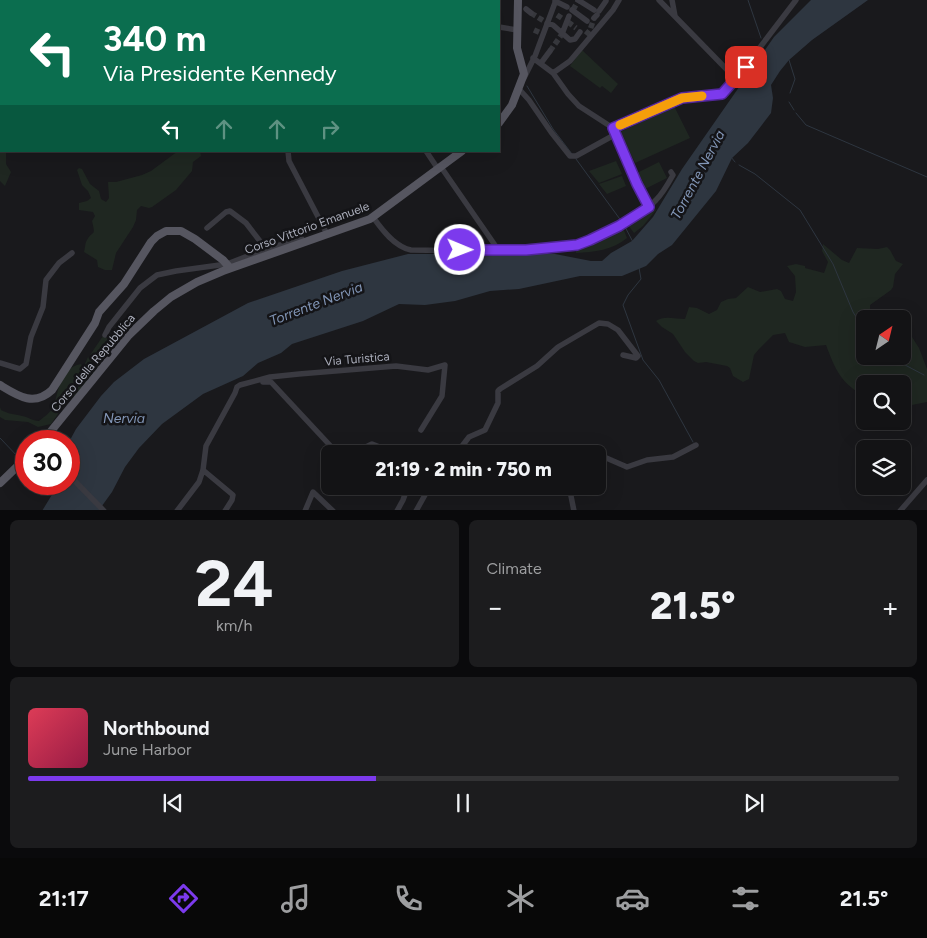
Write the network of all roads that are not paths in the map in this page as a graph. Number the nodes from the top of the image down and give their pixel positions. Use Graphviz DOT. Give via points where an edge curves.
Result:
graph roads {
  1 [pos="518,0"];
  2 [pos="578,0"];
  3 [pos="619,0"];
  4 [pos="659,0"];
  5 [pos="672,0"];
  6 [pos="796,0"];
  7 [pos="556,1"];
  8 [pos="603,2"];
  9 [pos="526,9"];
  10 [pos="531,14"];
  11 [pos="566,14"];
  12 [pos="675,16"];
  13 [pos="587,22"];
  14 [pos="547,23"];
  15 [pos="500,27"];
  16 [pos="517,30"];
  17 [pos="562,34"];
  18 [pos="589,38"];
  19 [pos="550,51"];
  20 [pos="534,58"];
  21 [pos="541,63"];
  22 [pos="525,73"];
  23 [pos="553,73"];
  24 [pos="736,79"];
  25 [pos="521,86"];
  26 [pos="500,122"];
  27 [pos="614,131"];
  28 [pos="288,152"];
  29 [pos="427,152"];
  30 [pos="461,152"];
  31 [pos="440,168"];
  32 [pos="671,172"];
  33 [pos="649,207"];
  34 [pos="373,217"];
  35 [pos="208,228"];
  36 [pos="326,233"];
  37 [pos="299,242"];
  38 [pos="266,249"];
  39 [pos="499,251"];
  40 [pos="72,254"];
  41 [pos="229,266"];
  42 [pos="106,335"];
  43 [pos="624,355"];
  44 [pos="0,363"];
  45 [pos="0,385"];
  46 [pos="235,393"];
  47 [pos="52,430"];
  48 [pos="421,430"];
  49 [pos="330,445"];
  50 [pos="463,445"];
  51 [pos="696,445"];
  52 [pos="606,458"];
  53 [pos="15,469"];
  54 [pos="203,470"];
  55 [pos="927,480"];
  56 [pos="0,483"];
  57 [pos="80,487"];
  58 [pos="405,495"];
  59 [pos="425,495"];
  60 [pos="571,495"];
  61 [pos="102,510"];
  62 [pos="177,510"];
  63 [pos="225,510"];
  64 [pos="305,510"];
  65 [pos="333,510"];
  66 [pos="397,510"];
  67 [pos="416,510"];
  68 [pos="574,510"];
  69 [pos="900,510"];
  1 -- 16 [label="main road"];
  2 -- 8 [label="street" via="596,14"];
  3 -- 18 [label="street"];
  4 -- 12 [label="street"];
  5 -- 12 [label="street"];
  6 -- 24 [label="street"];
  7 -- 11 [label="street"];
  7 -- 11 [label="street"];
  9 -- 10 [label="street"];
  11 -- 13 [label="street"];
  11 -- 14 [label="street"];
  11 -- 17 [label="street"];
  12 -- 24 [label="street"];
  14 -- 17 [label="street"];
  14 -- 20 [label="street"];
  15 -- 16 [label="street"];
  16 -- 22 [label="main road" via="517,48"];
  17 -- 18 [label="street" via="572,40 578,30"];
  18 -- 23 [label="street" via="570,61"];
  19 -- 21 [label="street"];
  20 -- 21 [label="street"];
  20 -- 22 [label="street"];
  21 -- 23 [label="street"];
  22 -- 25 [label="main road"];
  23 -- 27 [label="street" via="579,106"];
  24 -- 27 [label="street" via="721,97 682,98"];
  25 -- 26 [label="main road"];
  25 -- 27 [label="street" via="573,156"];
  27 -- 33 [label="street"];
  28 -- 36 [label="street" via="289,160"];
  29 -- 31 [label="street"];
  30 -- 31 [label="main road, Corso Vittorio Emanuele"];
  31 -- 34 [label="main road, Corso Vittorio Emanuele"];
  31 -- 39 [label="street"];
  32 -- 33 [label="street" via="673,175 665,189"];
  33 -- 39 [label="street" via="619,226 577,245"];
  34 -- 36 [label="main road, Corso Vittorio Emanuele"];
  34 -- 39 [label="street" via="395,242 406,249"];
  35 -- 38 [label="street" via="230,211 246,223"];
  36 -- 37 [label="main road, Corso Vittorio Emanuele"];
  37 -- 38 [label="street"];
  37 -- 41 [label="main road, Corso Vittorio Emanuele"];
  38 -- 41 [label="street"];
  40 -- 44 [label="street" via="46,280 43,307 23,368 14,369"];
  41 -- 42 [label="street" via="176,270 157,275 140,288"];
  41 -- 45 [label="main road" via="181,231 166,231 151,242 124,284 99,312 52,390 45,396 32,399 23,398"];
  41 -- 47 [label="main road, Corso della Repubblica" via="164,301 128,335"];
  43 -- 50 [label="street" via="638,356 613,326 595,324 500,389 498,403 486,430 469,437"];
  46 -- 48 [label="street, Via Turistica" via="240,385 270,377 396,366 428,370 445,365 442,396"];
  46 -- 49 [label="street" via="243,387 271,382"];
  46 -- 54 [label="street" via="206,446"];
  51 -- 52 [label="street" via="672,457 627,467"];
  53 -- 56 [label="main road"];
  54 -- 62 [label="street" via="199,482"];
  54 -- 63 [label="street" via="233,495"];
  55 -- 69 [label="street"];
  57 -- 61 [label="street"];
  58 -- 66 [label="street"];
  59 -- 67 [label="street"];
  60 -- 68 [label="street"];
  64 -- 65 [label="street" via="313,492"];
}
